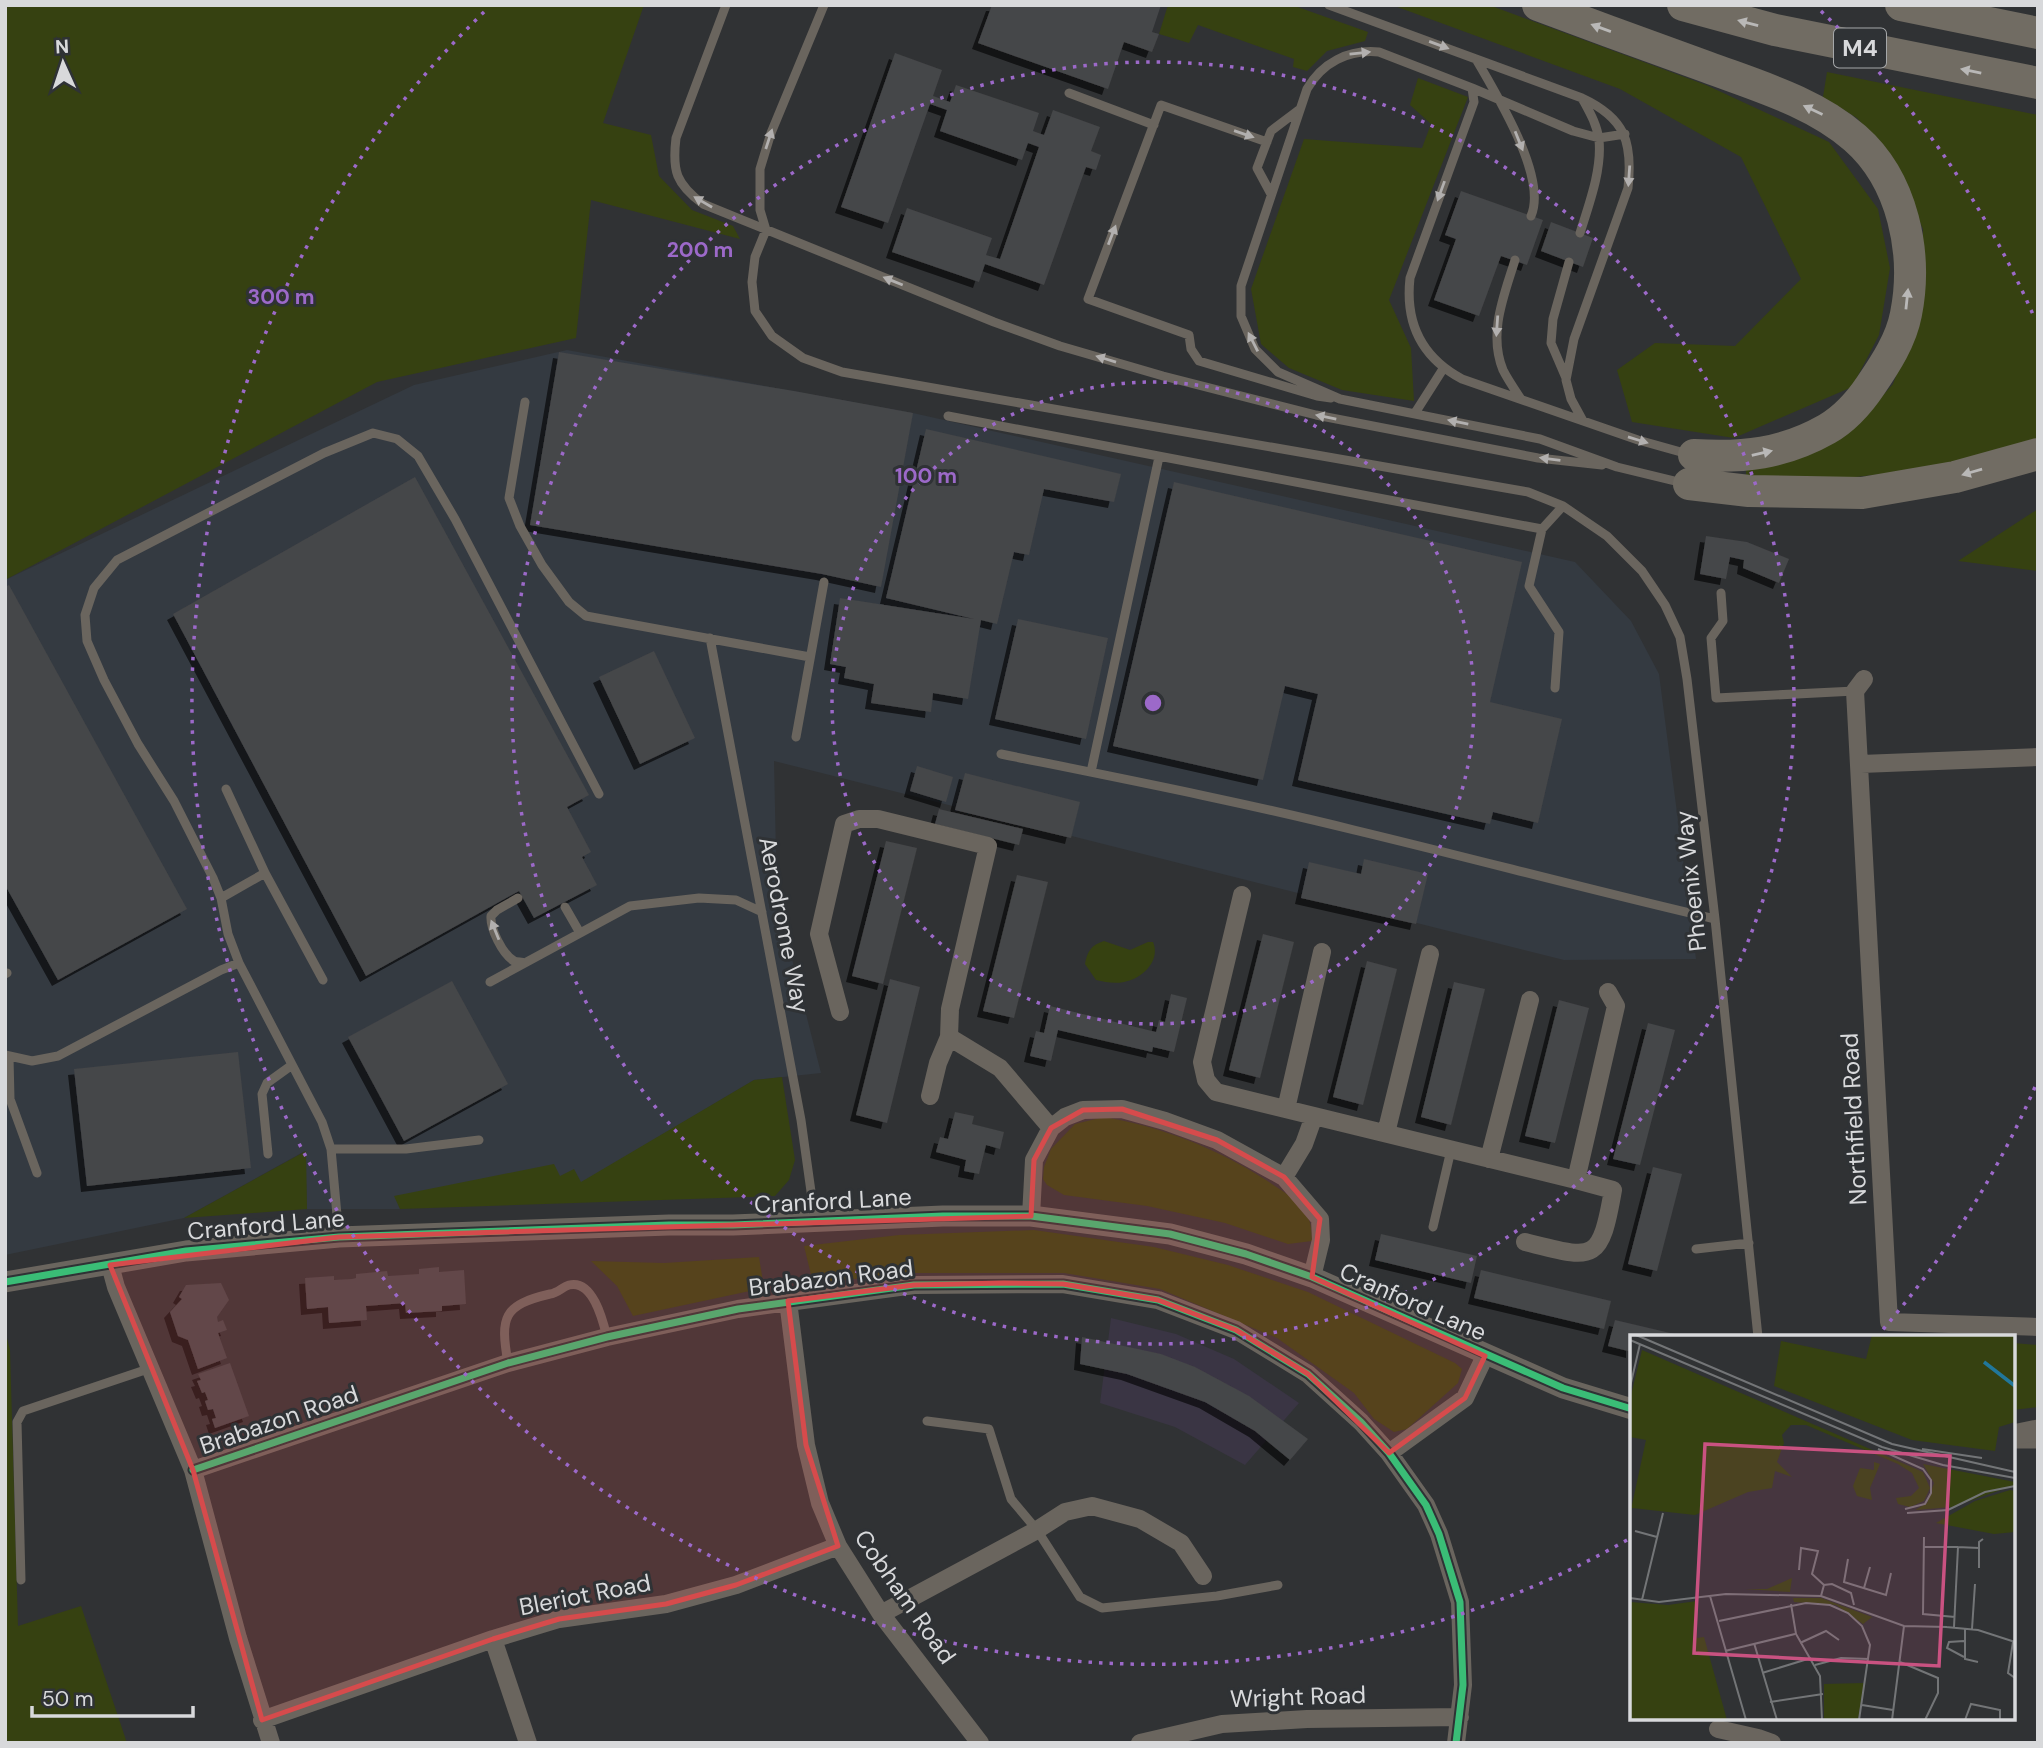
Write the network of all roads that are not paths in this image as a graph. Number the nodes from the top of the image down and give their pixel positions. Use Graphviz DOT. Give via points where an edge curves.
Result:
graph roads {
  1 [pos="726,5"];
  2 [pos="824,5"];
  3 [pos="1329,5"];
  4 [pos="1538,5"];
  5 [pos="1684,5"];
  6 [pos="1901,5"];
  7 [pos="2038,33"];
  8 [pos="1476,59"];
  9 [pos="2038,83"];
  10 [pos="1472,88"];
  11 [pos="1069,93"];
  12 [pos="1582,98"];
  13 [pos="1499,100"];
  14 [pos="1300,109"];
  15 [pos="1154,124"];
  16 [pos="1625,134"];
  17 [pos="1599,138"];
  18 [pos="1266,142"];
  19 [pos="1271,194"];
  20 [pos="1531,216"];
  21 [pos="766,230"];
  22 [pos="1580,233"];
  23 [pos="1515,260"];
  24 [pos="1569,262"];
  25 [pos="1443,369"];
  26 [pos="1566,380"];
  27 [pos="1340,399"];
  28 [pos="1521,399"];
  29 [pos="525,402"];
  30 [pos="1415,413"];
  31 [pos="948,416"];
  32 [pos="1583,421"];
  33 [pos="2038,454"];
  34 [pos="1158,457"];
  35 [pos="1618,467"];
  36 [pos="1691,470"];
  37 [pos="1563,506"];
  38 [pos="1542,529"];
  39 [pos="824,582"];
  40 [pos="1721,593"];
  41 [pos="710,638"];
  42 [pos="810,657"];
  43 [pos="1859,685"];
  44 [pos="1555,688"];
  45 [pos="796,737"];
  46 [pos="1001,754"];
  47 [pos="2038,757"];
  48 [pos="1861,764"];
  49 [pos="1091,772"];
  50 [pos="226,789"];
  51 [pos="599,794"];
  52 [pos="265,873"];
  53 [pos="1241,895"];
  54 [pos="221,898"];
  55 [pos="518,898"];
  56 [pos="565,907"];
  57 [pos="762,912"];
  58 [pos="1715,919"];
  59 [pos="580,933"];
  60 [pos="1322,952"];
  61 [pos="1430,954"];
  62 [pos="239,963"];
  63 [pos="525,963"];
  64 [pos="323,980"];
  65 [pos="490,982"];
  66 [pos="1608,992"];
  67 [pos="1530,1000"];
  68 [pos="840,1012"];
  69 [pos="949,1037"];
  70 [pos="7,1056"];
  71 [pos="292,1065"];
  72 [pos="930,1096"];
  73 [pos="1286,1109"];
  74 [pos="1314,1116"];
  75 [pos="1051,1128"];
  76 [pos="1387,1133"];
  77 [pos="479,1140"];
  78 [pos="331,1149"];
  79 [pos="1451,1150"];
  80 [pos="268,1154"];
  81 [pos="1489,1159"];
  82 [pos="37,1173"];
  83 [pos="1284,1177"];
  84 [pos="1576,1180"];
  85 [pos="1031,1216"];
  86 [pos="815,1220"];
  87 [pos="1433,1227"];
  88 [pos="339,1237"];
  89 [pos="1525,1242"];
  90 [pos="1749,1243"];
  91 [pos="1696,1249"];
  92 [pos="110,1265"];
  93 [pos="1312,1277"];
  94 [pos="5,1282"];
  95 [pos="788,1301"];
  96 [pos="2038,1327"];
  97 [pos="1758,1335"];
  98 [pos="607,1337"];
  99 [pos="1485,1356"];
  100 [pos="508,1363"];
  101 [pos="151,1368"];
  102 [pos="1630,1408"];
  103 [pos="2038,1418"];
  104 [pos="2015,1421"];
  105 [pos="927,1422"];
  106 [pos="2038,1430"];
  107 [pos="2015,1435"];
  108 [pos="2015,1444"];
  109 [pos="2038,1444"];
  110 [pos="1389,1453"];
  111 [pos="193,1470"];
  112 [pos="1037,1530"];
  113 [pos="838,1546"];
  114 [pos="1203,1576"];
  115 [pos="21,1580"];
  116 [pos="1278,1585"];
  117 [pos="881,1614"];
  118 [pos="493,1639"];
  119 [pos="1460,1717"];
  120 [pos="262,1720"];
  121 [pos="1718,1730"];
  122 [pos="973,1740"];
  123 [pos="271,1743"];
  124 [pos="528,1743"];
  125 [pos="1140,1743"];
  126 [pos="1456,1743"];
  127 [pos="1772,1743"];
  21 -- 1 [label="lane, one-way" via="703,204 686,191 677,176 676,138"];
  21 -- 2 [label="lane, one-way" via="760,210 760,169"];
  3 -- 8 [label="lane, one-way"];
  36 -- 4 [label="highway, one-way" via="1787,447 1827,429 1856,407 1896,344 1906,314 1909,242 1899,204 1880,168 1857,139 1823,114"];
  9 -- 5 [label="highway, M4, one-way" via="1775,30"];
  6 -- 7 [label="highway, M4"];
  8 -- 12 [label="lane"];
  8 -- 13 [label="lane"];
  10 -- 13 [label="lane"];
  14 -- 10 [label="lane, one-way" via="1313,79 1328,65 1364,51 1379,52"];
  10 -- 25 [label="lane, one-way" via="1474,102 1410,278 1412,322"];
  11 -- 15 [label="lane"];
  12 -- 16 [label="lane" via="1602,107"];
  12 -- 17 [label="lane"];
  13 -- 17 [label="lane"];
  13 -- 20 [label="lane, one-way" via="1533,178 1535,207"];
  14 -- 18 [label="lane" via="1271,131"];
  14 -- 19 [label="lane"];
  15 -- 18 [label="lane, one-way" via="1161,105"];
  27 -- 15 [label="lane, one-way" via="1199,361 1189,335 1088,299"];
  16 -- 17 [label="lane"];
  16 -- 26 [label="lane, one-way" via="1629,188 1574,339"];
  17 -- 22 [label="lane"];
  18 -- 19 [label="lane" via="1257,168"];
  27 -- 19 [label="lane, one-way" via="1278,372 1255,349 1241,316 1241,286"];
  35 -- 21 [label="lane, one-way" via="1538,458 1329,417 1163,376 993,322"];
  21 -- 37 [label="lane, Phoenix Way" via="755,257 755,311 772,336 803,358 842,372 1528,492"];
  23 -- 28 [label="lane, one-way" via="1497,316 1496,342 1503,369"];
  24 -- 26 [label="lane" via="1551,343"];
  25 -- 28 [label="lane"];
  25 -- 30 [label="lane"];
  26 -- 32 [label="lane"];
  27 -- 30 [label="lane"];
  28 -- 32 [label="lane"];
  29 -- 41 [label="lane" via="509,498 542,565 569,602 586,616"];
  35 -- 30 [label="lane, one-way" via="1540,439"];
  31 -- 34 [label="lane"];
  32 -- 36 [label="lane, one-way" via="1638,440"];
  33 -- 36 [label="highway, one-way" via="1955,477 1862,492 1749,491"];
  34 -- 38 [label="lane"];
  34 -- 49 [label="lane"];
  35 -- 36 [label="lane"];
  37 -- 38 [label="lane"];
  37 -- 58 [label="lane, Phoenix Way" via="1607,536 1642,571 1680,638"];
  38 -- 44 [label="lane" via="1529,586 1559,632"];
  39 -- 42 [label="lane"];
  40 -- 43 [label="lane" via="1723,621 1711,638 1716,698"];
  41 -- 42 [label="lane"];
  41 -- 57 [label="lane, Aerodrome Way"];
  42 -- 45 [label="lane"];
  43 -- 48 [label="street, Northfield Road"];
  46 -- 49 [label="lane"];
  47 -- 48 [label="street"];
  48 -- 96 [label="street, Northfield Road" via="1889,1322"];
  49 -- 58 [label="lane" via="1354,830"];
  50 -- 52 [label="lane"];
  51 -- 54 [label="lane" via="418,456 397,439 373,433 324,453 117,560 94,588 85,615 87,641 104,680 173,801"];
  52 -- 54 [label="lane"];
  52 -- 64 [label="lane"];
  53 -- 73 [label="street" via="1202,1062 1206,1080 1216,1092"];
  54 -- 62 [label="lane"];
  63 -- 55 [label="lane, one-way" via="513,960 491,925 491,916"];
  56 -- 59 [label="lane"];
  57 -- 59 [label="lane" via="736,900 630,906"];
  57 -- 86 [label="lane, Aerodrome Way"];
  58 -- 90 [label="lane, Phoenix Way"];
  59 -- 63 [label="lane"];
  60 -- 73 [label="street"];
  61 -- 76 [label="street"];
  62 -- 70 [label="lane" via="58,1056 32,1061"];
  62 -- 71 [label="lane"];
  63 -- 65 [label="lane"];
  66 -- 84 [label="street" via="1616,1006"];
  67 -- 81 [label="street"];
  68 -- 69 [label="street" via="819,934 844,824 878,819 988,846 950,1009"];
  69 -- 72 [label="street"];
  69 -- 75 [label="street" via="1000,1068"];
  70 -- 82 [label="lane" via="10,1099"];
  71 -- 78 [label="lane"];
  71 -- 80 [label="lane" via="267,1083 262,1094"];
  73 -- 74 [label="street"];
  74 -- 76 [label="street"];
  74 -- 83 [label="street"];
  75 -- 83 [label="street" via="1083,1110 1122,1109 1217,1140"];
  75 -- 85 [label="street" via="1034,1160"];
  76 -- 79 [label="street"];
  77 -- 78 [label="lane" via="406,1149"];
  78 -- 88 [label="lane"];
  79 -- 81 [label="street"];
  79 -- 87 [label="lane"];
  81 -- 84 [label="street"];
  83 -- 93 [label="street" via="1320,1219 1321,1240"];
  84 -- 89 [label="street" via="1613,1190 1602,1238 1592,1251 1569,1253"];
  85 -- 86 [label="street, Cranford Lane"];
  85 -- 93 [label="street, Cranford Lane" via="1182,1237"];
  86 -- 88 [label="street, Cranford Lane"];
  88 -- 92 [label="street, Cranford Lane" via="186,1251"];
  90 -- 91 [label="lane"];
  90 -- 97 [label="lane, Phoenix Way"];
  92 -- 94 [label="street, Cranford Lane"];
  92 -- 101 [label="street, Brabazon Road"];
  93 -- 99 [label="street, Cranford Lane"];
  95 -- 98 [label="street, Brabazon Road"];
  95 -- 110 [label="street, Brabazon Road" via="914,1285 1004,1283 1063,1284 1158,1300 1236,1330 1308,1374"];
  95 -- 113 [label="street, Cobham Road" via="806,1445 820,1503"];
  98 -- 100 [label="street, Brabazon Road"];
  98 -- 100 [label="lane" via="593,1297 583,1287 567,1285 515,1306 506,1319 503,1336"];
  99 -- 102 [label="street, Cranford Lane" via="1563,1388"];
  99 -- 110 [label="street" via="1465,1398"];
  100 -- 111 [label="street, Brabazon Road"];
  101 -- 111 [label="street, Brabazon Road"];
  101 -- 115 [label="lane" via="23,1411 17,1422"];
  103 -- 104 [label="street"];
  105 -- 112 [label="lane" via="989,1429 1011,1499"];
  106 -- 107 [label="street"];
  108 -- 109 [label="lane"];
  110 -- 119 [label="street, Brabazon Road" via="1426,1505 1460,1602"];
  111 -- 120 [label="street, Brabazon Road"];
  112 -- 114 [label="street" via="1066,1512 1092,1506 1140,1518 1181,1543"];
  112 -- 116 [label="lane" via="1080,1597 1102,1608"];
  112 -- 117 [label="street"];
  113 -- 117 [label="street, Cobham Road"];
  113 -- 118 [label="street, Bleriot Road" via="736,1586 666,1604 559,1619"];
  117 -- 122 [label="street, Cobham Road"];
  118 -- 120 [label="street, Bleriot Road"];
  118 -- 124 [label="street"];
  119 -- 125 [label="street, Wright Road" via="1222,1724"];
  119 -- 126 [label="street, Brabazon Road"];
  120 -- 123 [label="street, Brabazon Road"];
  121 -- 127 [label="street"];
}
